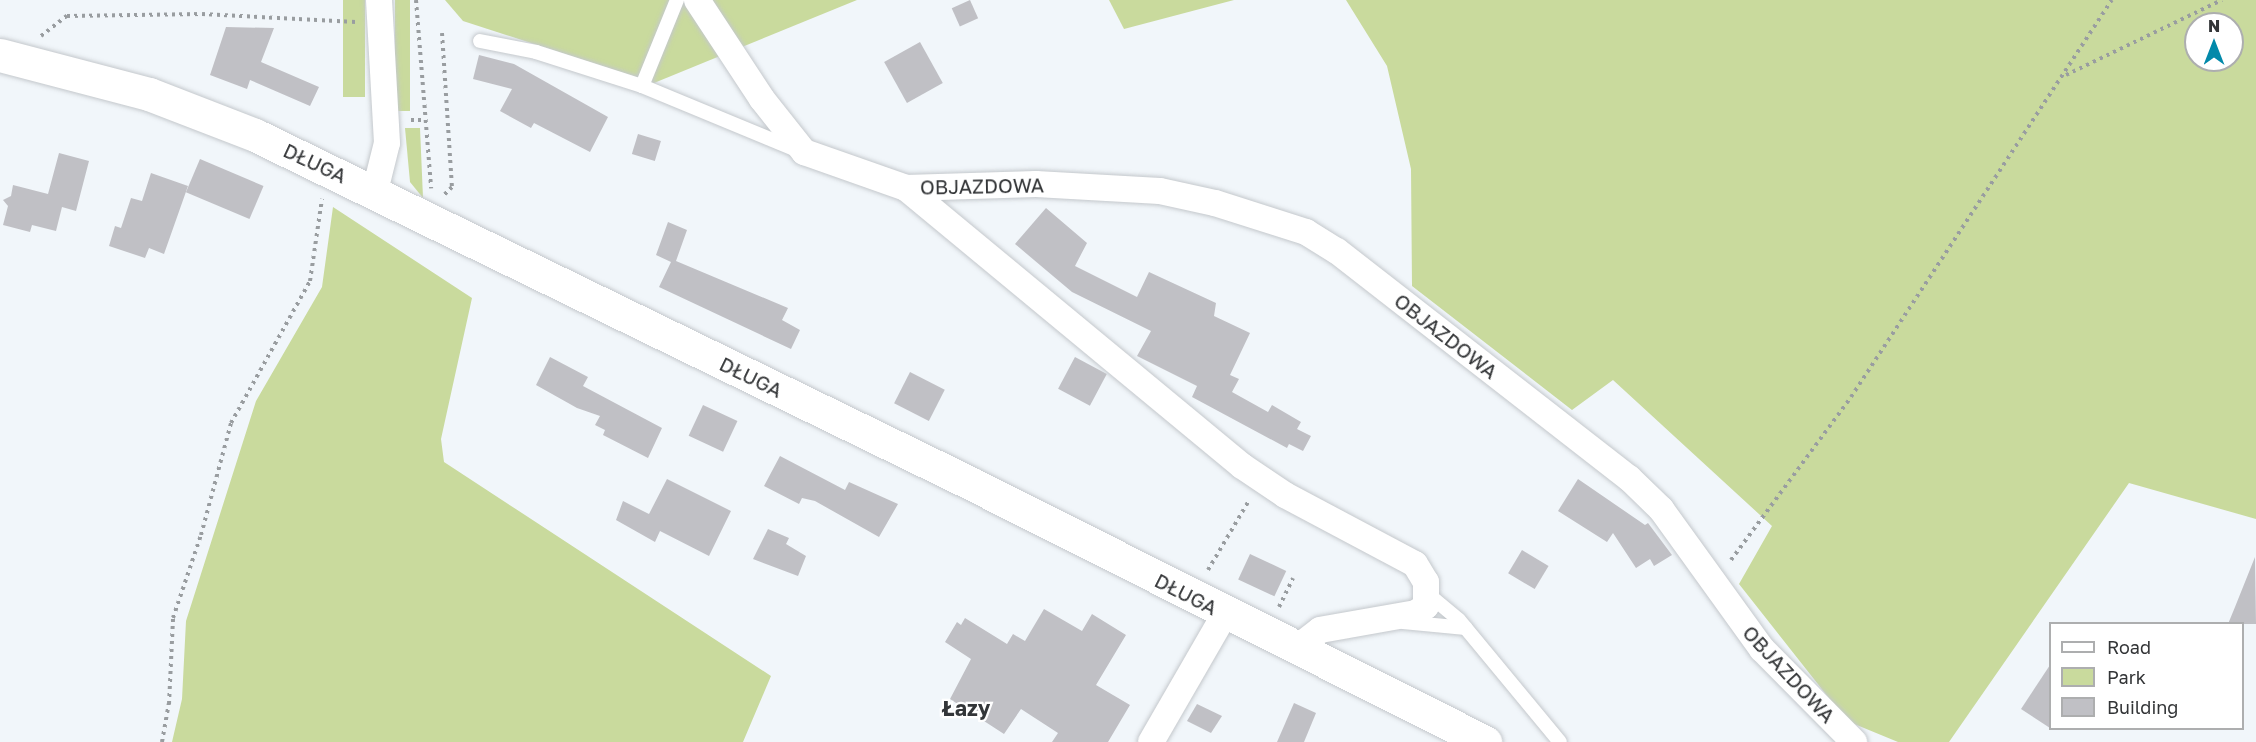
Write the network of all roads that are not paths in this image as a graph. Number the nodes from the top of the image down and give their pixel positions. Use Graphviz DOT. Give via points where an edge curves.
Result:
graph roads {
  1 [pos="677,0"];
  2 [pos="697,0"];
  3 [pos="380,12"];
  4 [pos="480,41"];
  5 [pos="6,56"];
  6 [pos="642,86"];
  7 [pos="804,152"];
  8 [pos="906,188"];
  9 [pos="375,191"];
  10 [pos="1428,594"];
  11 [pos="1225,614"];
  12 [pos="1392,620"];
  13 [pos="1466,628"];
  14 [pos="1296,648"];
  15 [pos="1150,742"];
  16 [pos="1485,742"];
  17 [pos="1560,742"];
  18 [pos="1854,742"];
  1 -- 6 [label="lane"];
  2 -- 7 [label="street" via="762,99"];
  3 -- 9 [label="street" via="387,143"];
  4 -- 6 [label="lane, OBJAZDOWA" via="536,52"];
  5 -- 9 [label="street, DŁUGA" via="149,94 255,135"];
  6 -- 7 [label="lane, OBJAZDOWA"];
  7 -- 8 [label="street, OBJAZDOWA"];
  8 -- 10 [label="street, OBJAZDOWA" via="1242,466 1286,495 1415,564"];
  8 -- 18 [label="street, OBJAZDOWA" via="1117,186 1215,203 1306,232 1367,273 1629,478 1661,509 1762,648"];
  9 -- 11 [label="street, DŁUGA" via="968,482"];
  10 -- 12 [label="street" via="1426,606"];
  10 -- 13 [label="lane"];
  11 -- 14 [label="street, DŁUGA"];
  11 -- 15 [label="street"];
  12 -- 13 [label="lane"];
  12 -- 14 [label="street" via="1320,630"];
  13 -- 17 [label="lane"];
  14 -- 16 [label="street, DŁUGA"];
}
